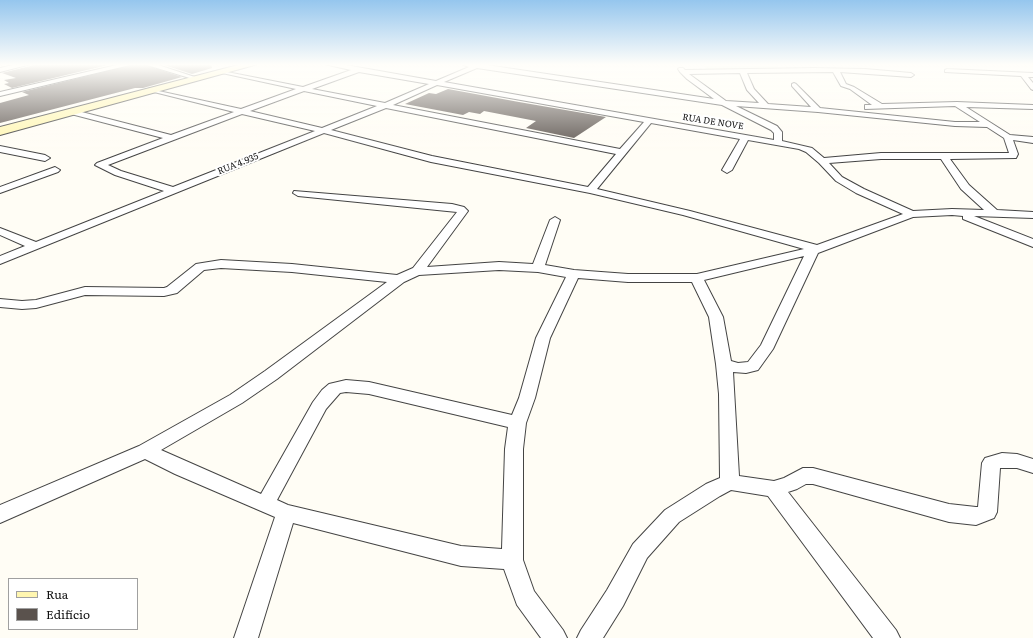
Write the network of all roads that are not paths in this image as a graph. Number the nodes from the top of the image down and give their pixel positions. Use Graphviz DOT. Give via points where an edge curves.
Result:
graph roads {
  1 [pos="145,94"];
  2 [pos="168,94"];
  3 [pos="290,94"];
  4 [pos="328,94"];
  5 [pos="413,94"];
  6 [pos="492,94"];
  7 [pos="662,94"];
  8 [pos="712,94"];
  9 [pos="755,94"];
  10 [pos="802,94"];
  11 [pos="861,94"];
  12 [pos="724,103"];
  13 [pos="957,104"];
  14 [pos="386,105"];
  15 [pos="766,106"];
  16 [pos="881,107"];
  17 [pos="1033,107"];
  18 [pos="818,110"];
  19 [pos="242,111"];
  20 [pos="74,112"];
  21 [pos="836,112"];
  22 [pos="649,121"];
  23 [pos="987,125"];
  24 [pos="322,130"];
  25 [pos="0,131"];
  26 [pos="745,137"];
  27 [pos="1008,137"];
  28 [pos="172,138"];
  29 [pos="1033,140"];
  30 [pos="778,142"];
  31 [pos="0,149"];
  32 [pos="622,152"];
  33 [pos="944,156"];
  34 [pos="45,158"];
  35 [pos="822,161"];
  36 [pos="55,170"];
  37 [pos="727,170"];
  38 [pos="0,190"];
  39 [pos="172,190"];
  40 [pos="590,190"];
  41 [pos="298,193"];
  42 [pos="952,212"];
  43 [pos="912,214"];
  44 [pos="995,214"];
  45 [pos="1033,215"];
  46 [pos="555,220"];
  47 [pos="0,231"];
  48 [pos="1033,243"];
  49 [pos="36,246"];
  50 [pos="815,250"];
  51 [pos="0,260"];
  52 [pos="538,268"];
  53 [pos="417,271"];
  54 [pos="574,274"];
  55 [pos="697,278"];
  56 [pos="398,279"];
  57 [pos="0,303"];
  58 [pos="724,364"];
  59 [pos="517,423"];
  60 [pos="145,451"];
  61 [pos="1033,466"];
  62 [pos="730,482"];
  63 [pos="774,489"];
  64 [pos="265,504"];
  65 [pos="286,513"];
  66 [pos="0,514"];
  67 [pos="512,560"];
  68 [pos="246,638"];
  69 [pos="555,638"];
  70 [pos="589,638"];
  71 [pos="888,638"];
  1 -- 20 [label="main road"];
  2 -- 19 [label="street"];
  3 -- 19 [label="street"];
  4 -- 14 [label="street"];
  5 -- 14 [label="street, RUA 4.935"];
  6 -- 22 [label="street, RUA DE NOVE"];
  7 -- 12 [label="street"];
  8 -- 12 [label="street"];
  9 -- 15 [label="street"];
  10 -- 18 [label="street"];
  11 -- 16 [label="street"];
  12 -- 15 [label="street"];
  12 -- 30 [label="street" via="774,128 778,132"];
  13 -- 16 [label="street"];
  13 -- 17 [label="street"];
  13 -- 23 [label="street"];
  14 -- 24 [label="street, RUA 4.935"];
  14 -- 32 [label="street"];
  15 -- 18 [label="street"];
  16 -- 21 [label="street" via="850,108"];
  18 -- 21 [label="street"];
  19 -- 24 [label="street"];
  19 -- 28 [label="street"];
  20 -- 25 [label="main road"];
  20 -- 28 [label="street"];
  21 -- 23 [label="street"];
  22 -- 26 [label="street, RUA DE NOVE"];
  22 -- 32 [label="street"];
  23 -- 27 [label="street"];
  24 -- 39 [label="street, RUA 4.935"];
  24 -- 40 [label="street" via="431,159"];
  26 -- 30 [label="street, RUA DE NOVE"];
  26 -- 37 [label="street"];
  27 -- 29 [label="street"];
  27 -- 33 [label="street" via="1013,156"];
  28 -- 39 [label="street" via="100,165"];
  30 -- 35 [label="street, RUA DE NOVE" via="801,146"];
  31 -- 34 [label="street"];
  32 -- 40 [label="street"];
  33 -- 35 [label="street" via="881,156"];
  33 -- 44 [label="street" via="965,187"];
  35 -- 43 [label="street, RUA DE NOVE" via="834,175 848,185"];
  36 -- 38 [label="street"];
  39 -- 49 [label="street, RUA 4.935"];
  40 -- 50 [label="street" via="686,213"];
  41 -- 53 [label="street" via="463,211"];
  42 -- 43 [label="street"];
  42 -- 44 [label="street"];
  42 -- 48 [label="street"];
  43 -- 50 [label="street"];
  44 -- 45 [label="street"];
  46 -- 52 [label="street"];
  47 -- 49 [label="street"];
  49 -- 51 [label="street, RUA 4.935"];
  50 -- 55 [label="street"];
  50 -- 58 [label="street" via="768,346 753,366 738,368"];
  52 -- 53 [label="street" via="499,266"];
  52 -- 54 [label="street"];
  53 -- 56 [label="street"];
  54 -- 55 [label="street" via="628,278"];
  54 -- 59 [label="street" via="543,338 527,398"];
  55 -- 58 [label="street" via="716,317"];
  56 -- 57 [label="street" via="222,264 200,267 172,290 164,292 85,291 36,304"];
  56 -- 60 [label="street" via="271,376"];
  58 -- 62 [label="street"];
  59 -- 64 [label="street" via="369,388 336,388 319,406"];
  59 -- 67 [label="street" via="514,450"];
  60 -- 64 [label="street"];
  60 -- 66 [label="street"];
  61 -- 63 [label="street" via="1017,461 1002,460 991,463 987,512 976,516 949,513 813,476 803,476"];
  62 -- 63 [label="street"];
  62 -- 70 [label="street" via="672,516 640,551 615,598"];
  63 -- 71 [label="street"];
  64 -- 65 [label="street"];
  65 -- 67 [label="street" via="461,556"];
  65 -- 68 [label="street"];
  67 -- 69 [label="street" via="525,597"];
}
